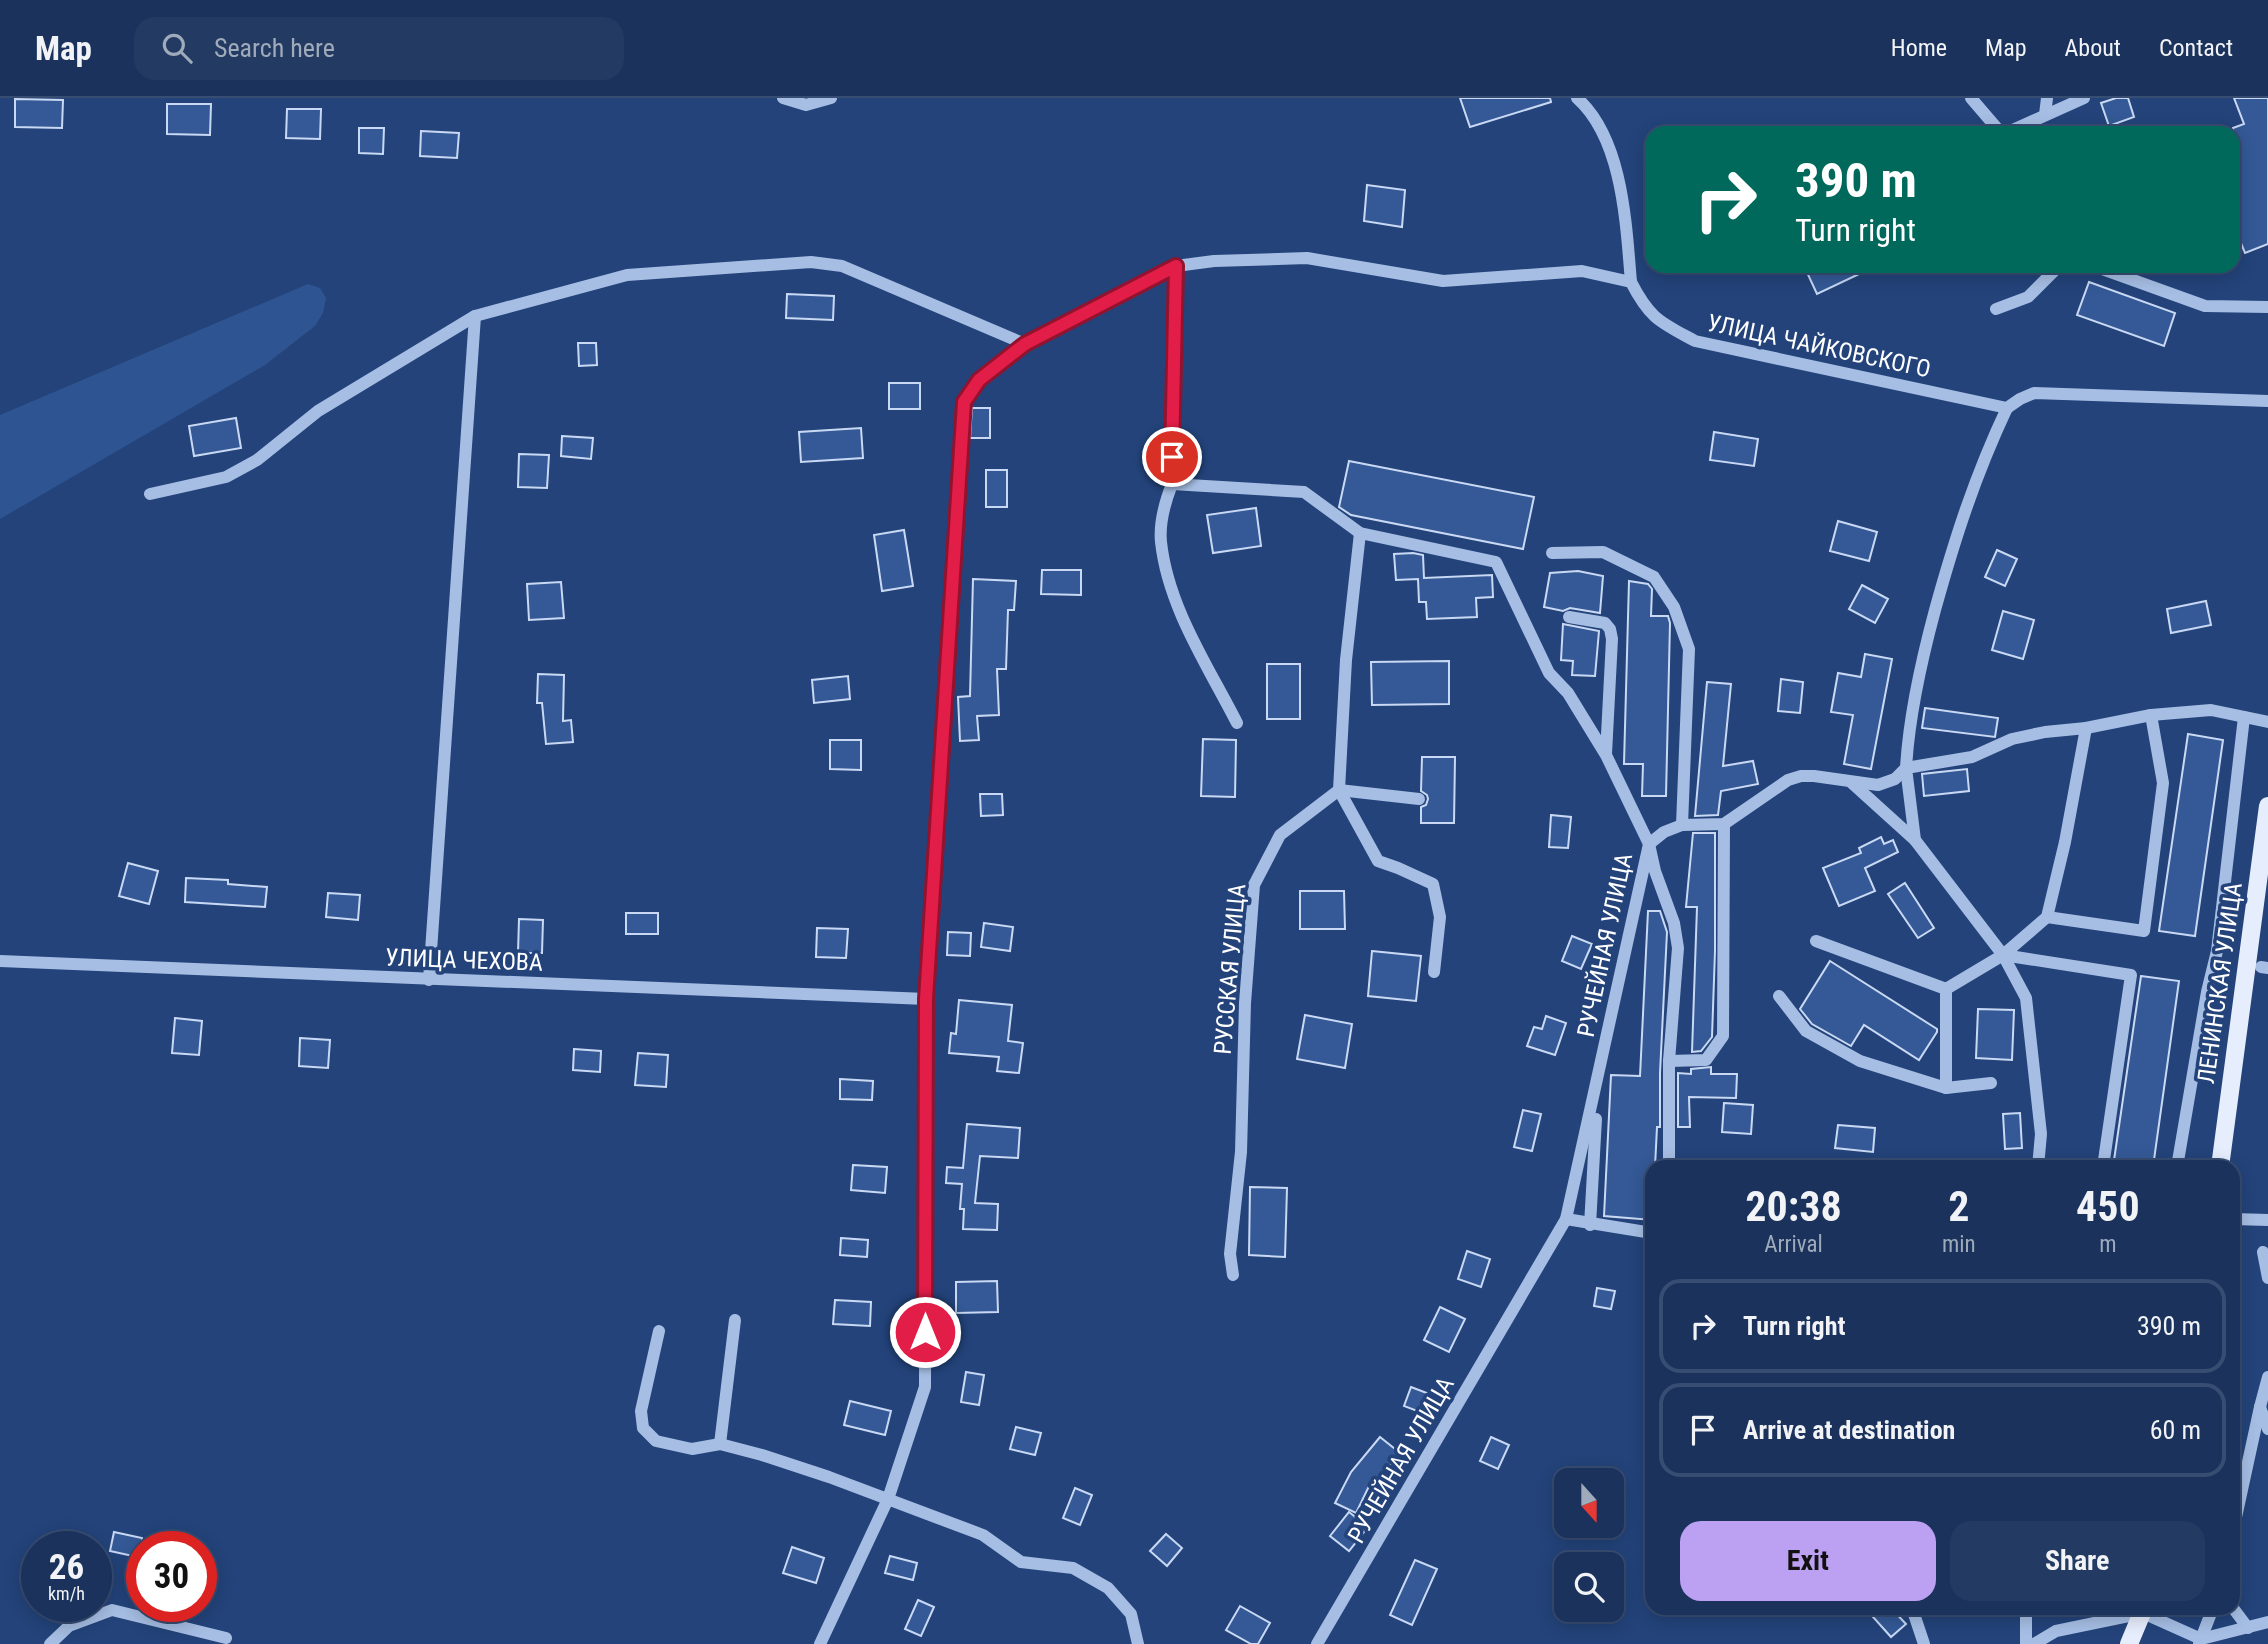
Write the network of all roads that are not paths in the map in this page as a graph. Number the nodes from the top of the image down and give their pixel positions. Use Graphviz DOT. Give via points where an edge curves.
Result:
graph roads {
  1 [pos="783,98"];
  2 [pos="831,98"];
  3 [pos="1577,98"];
  4 [pos="1971,98"];
  5 [pos="2047,98"];
  6 [pos="2084,98"];
  7 [pos="2045,115"];
  8 [pos="1997,126"];
  9 [pos="2020,126"];
  10 [pos="1176,266"];
  11 [pos="2052,273"];
  12 [pos="2113,273"];
  13 [pos="1631,282"];
  14 [pos="2268,307"];
  15 [pos="1996,309"];
  16 [pos="475,316"];
  17 [pos="1025,344"];
  18 [pos="2268,401"];
  19 [pos="2007,408"];
  20 [pos="1172,484"];
  21 [pos="150,494"];
  22 [pos="1360,533"];
  23 [pos="1552,553"];
  24 [pos="1569,617"];
  25 [pos="2151,715"];
  26 [pos="2244,716"];
  27 [pos="2268,722"];
  28 [pos="1237,723"];
  29 [pos="2086,728"];
  30 [pos="1606,755"];
  31 [pos="1906,768"];
  32 [pos="1852,783"];
  33 [pos="1339,790"];
  34 [pos="1419,799"];
  35 [pos="2268,806"];
  36 [pos="1724,824"];
  37 [pos="1682,825"];
  38 [pos="1915,840"];
  39 [pos="1649,844"];
  40 [pos="2048,917"];
  41 [pos="1816,941"];
  42 [pos="2003,955"];
  43 [pos="0,961"];
  44 [pos="1434,972"];
  45 [pos="429,980"];
  46 [pos="1945,989"];
  47 [pos="1779,996"];
  48 [pos="926,999"];
  49 [pos="1670,1061"];
  50 [pos="1992,1083"];
  51 [pos="1946,1088"];
  52 [pos="1596,1119"];
  53 [pos="1669,1160"];
  54 [pos="2039,1160"];
  55 [pos="2104,1160"];
  56 [pos="2178,1160"];
  57 [pos="2221,1160"];
  58 [pos="1566,1219"];
  59 [pos="2240,1219"];
  60 [pos="2268,1220"];
  61 [pos="1590,1225"];
  62 [pos="1645,1232"];
  63 [pos="2263,1252"];
  64 [pos="1233,1275"];
  65 [pos="2268,1278"];
  66 [pos="734,1320"];
  67 [pos="659,1331"];
  68 [pos="2268,1377"];
  69 [pos="2260,1407"];
  70 [pos="2268,1429"];
  71 [pos="720,1444"];
  72 [pos="888,1499"];
  73 [pos="2240,1499"];
  74 [pos="1914,1615"];
  75 [pos="2026,1615"];
  76 [pos="2126,1615"];
  77 [pos="2142,1615"];
  78 [pos="2151,1615"];
  79 [pos="2210,1615"];
  80 [pos="2238,1615"];
  81 [pos="2268,1622"];
  82 [pos="2248,1628"];
  83 [pos="226,1638"];
  84 [pos="2200,1641"];
  85 [pos="50,1644"];
  86 [pos="820,1644"];
  87 [pos="1138,1644"];
  88 [pos="1317,1644"];
  89 [pos="1924,1644"];
  90 [pos="2026,1644"];
  91 [pos="2034,1644"];
  92 [pos="2129,1644"];
  1 -- 2 [label="street" via="806,105"];
  3 -- 13 [label="street" via="1590,110 1612,155 1625,209"];
  4 -- 8 [label="street"];
  5 -- 7 [label="street"];
  6 -- 7 [label="street"];
  7 -- 9 [label="street"];
  10 -- 13 [label="street" via="1307,258 1443,281 1581,271"];
  10 -- 17 [label="street"];
  10 -- 20 [label="street"];
  11 -- 15 [label="street" via="2028,297"];
  12 -- 14 [label="street" via="2205,306"];
  13 -- 19 [label="street, УЛИЦА ЧАЙКОВСКОГО" via="1657,320 1695,341"];
  16 -- 17 [label="street" via="627,275 811,261 842,266"];
  16 -- 21 [label="street" via="317,411 257,460 226,477"];
  16 -- 45 [label="street"];
  17 -- 48 [label="street" via="979,380 964,402"];
  18 -- 19 [label="street" via="2034,393"];
  19 -- 31 [label="street" via="1964,511 1943,582 1923,655"];
  20 -- 22 [label="street" via="1304,492"];
  20 -- 28 [label="street" via="1163,508 1161,541 1175,601"];
  22 -- 30 [label="street" via="1496,562 1549,673 1568,693"];
  22 -- 33 [label="street" via="1346,660"];
  23 -- 37 [label="street" via="1604,552 1654,578 1674,607 1689,649"];
  24 -- 30 [label="street" via="1605,623 1610,629"];
  25 -- 26 [label="street" via="2211,710"];
  25 -- 29 [label="street"];
  25 -- 40 [label="street" via="2164,783 2144,931"];
  26 -- 27 [label="street"];
  26 -- 56 [label="street" via="2217,951"];
  29 -- 31 [label="street" via="2012,739 1972,757"];
  29 -- 40 [label="street"];
  30 -- 39 [label="street"];
  31 -- 32 [label="street" via="1878,786"];
  31 -- 38 [label="street"];
  32 -- 36 [label="street" via="1814,776 1788,780"];
  32 -- 38 [label="street"];
  33 -- 34 [label="street"];
  33 -- 44 [label="street" via="1378,861 1433,884 1440,917"];
  33 -- 64 [label="street, РУССКАЯ УЛИЦА" via="1280,835 1254,885 1245,991 1241,1152 1230,1254"];
  35 -- 57 [label="main road, ЛЕНИНСКАЯ УЛИЦА"];
  36 -- 37 [label="street, РУЧЕЙНАЯ УЛИЦА"];
  36 -- 49 [label="street" via="1723,1036 1706,1060"];
  37 -- 39 [label="street, РУЧЕЙНАЯ УЛИЦА"];
  38 -- 42 [label="street"];
  39 -- 49 [label="street" via="1678,948"];
  39 -- 58 [label="street, РУЧЕЙНАЯ УЛИЦА"];
  40 -- 42 [label="street"];
  41 -- 46 [label="street"];
  42 -- 46 [label="street"];
  42 -- 54 [label="street" via="2026,998 2041,1134"];
  42 -- 55 [label="street" via="2131,975"];
  43 -- 45 [label="street, УЛИЦА ЧЕХОВА"];
  45 -- 48 [label="street, УЛИЦА ЧЕХОВА"];
  46 -- 51 [label="street"];
  47 -- 51 [label="street" via="1806,1031 1849,1055"];
  48 -- 72 [label="street" via="925,1387"];
  49 -- 53 [label="street"];
  50 -- 51 [label="street"];
  52 -- 61 [label="street"];
  58 -- 61 [label="street"];
  58 -- 88 [label="street, РУЧЕЙНАЯ УЛИЦА"];
  59 -- 60 [label="street"];
  61 -- 62 [label="street"];
  63 -- 65 [label="street"];
  66 -- 71 [label="street"];
  67 -- 71 [label="street" via="641,1411 643,1428 656,1441 692,1449"];
  68 -- 69 [label="street"];
  69 -- 70 [label="street"];
  69 -- 73 [label="street"];
  71 -- 72 [label="street"];
  72 -- 86 [label="street"];
  72 -- 87 [label="street" via="983,1535 1021,1562 1073,1568 1108,1588 1131,1614"];
  74 -- 89 [label="street"];
  75 -- 90 [label="street"];
  76 -- 91 [label="street" via="2056,1631"];
  77 -- 92 [label="main road"];
  78 -- 84 [label="street"];
  79 -- 84 [label="street"];
  80 -- 82 [label="street"];
  81 -- 82 [label="street"];
  82 -- 84 [label="street"];
  83 -- 85 [label="street" via="112,1610 69,1626"];
}
